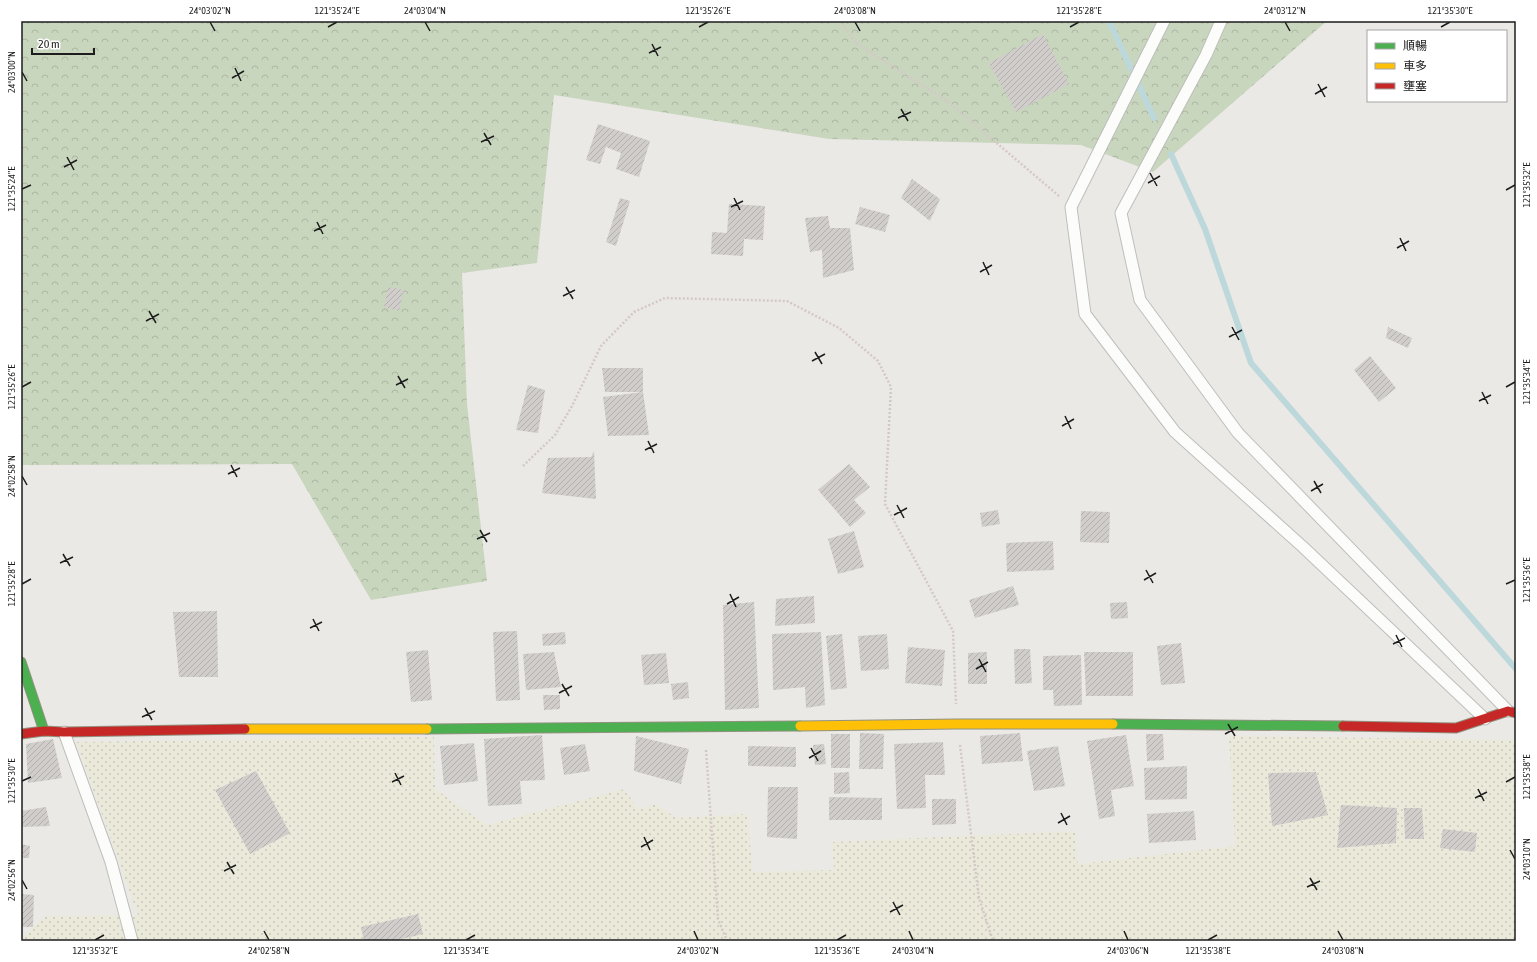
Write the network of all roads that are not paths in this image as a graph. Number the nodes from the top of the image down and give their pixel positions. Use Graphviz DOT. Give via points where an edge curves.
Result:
graph roads {
  1 [pos="1164,21"];
  2 [pos="1221,21"];
  3 [pos="21,662"];
  4 [pos="1512,712"];
  5 [pos="1485,719"];
  6 [pos="44,731"];
  7 [pos="64,732"];
  8 [pos="21,734"];
  9 [pos="132,941"];
  1 -- 5 [label="lane" via="1072,207 1084,314 1175,432 1304,547"];
  2 -- 4 [label="lane" via="1206,55 1121,213 1140,300 1238,433"];
  3 -- 6 [label="street"];
  4 -- 5 [label="street"];
  5 -- 7 [label="street" via="1456,728 1246,724 957,724"];
  6 -- 7 [label="street"];
  6 -- 8 [label="street"];
  7 -- 9 [label="lane" via="111,862"];
}
